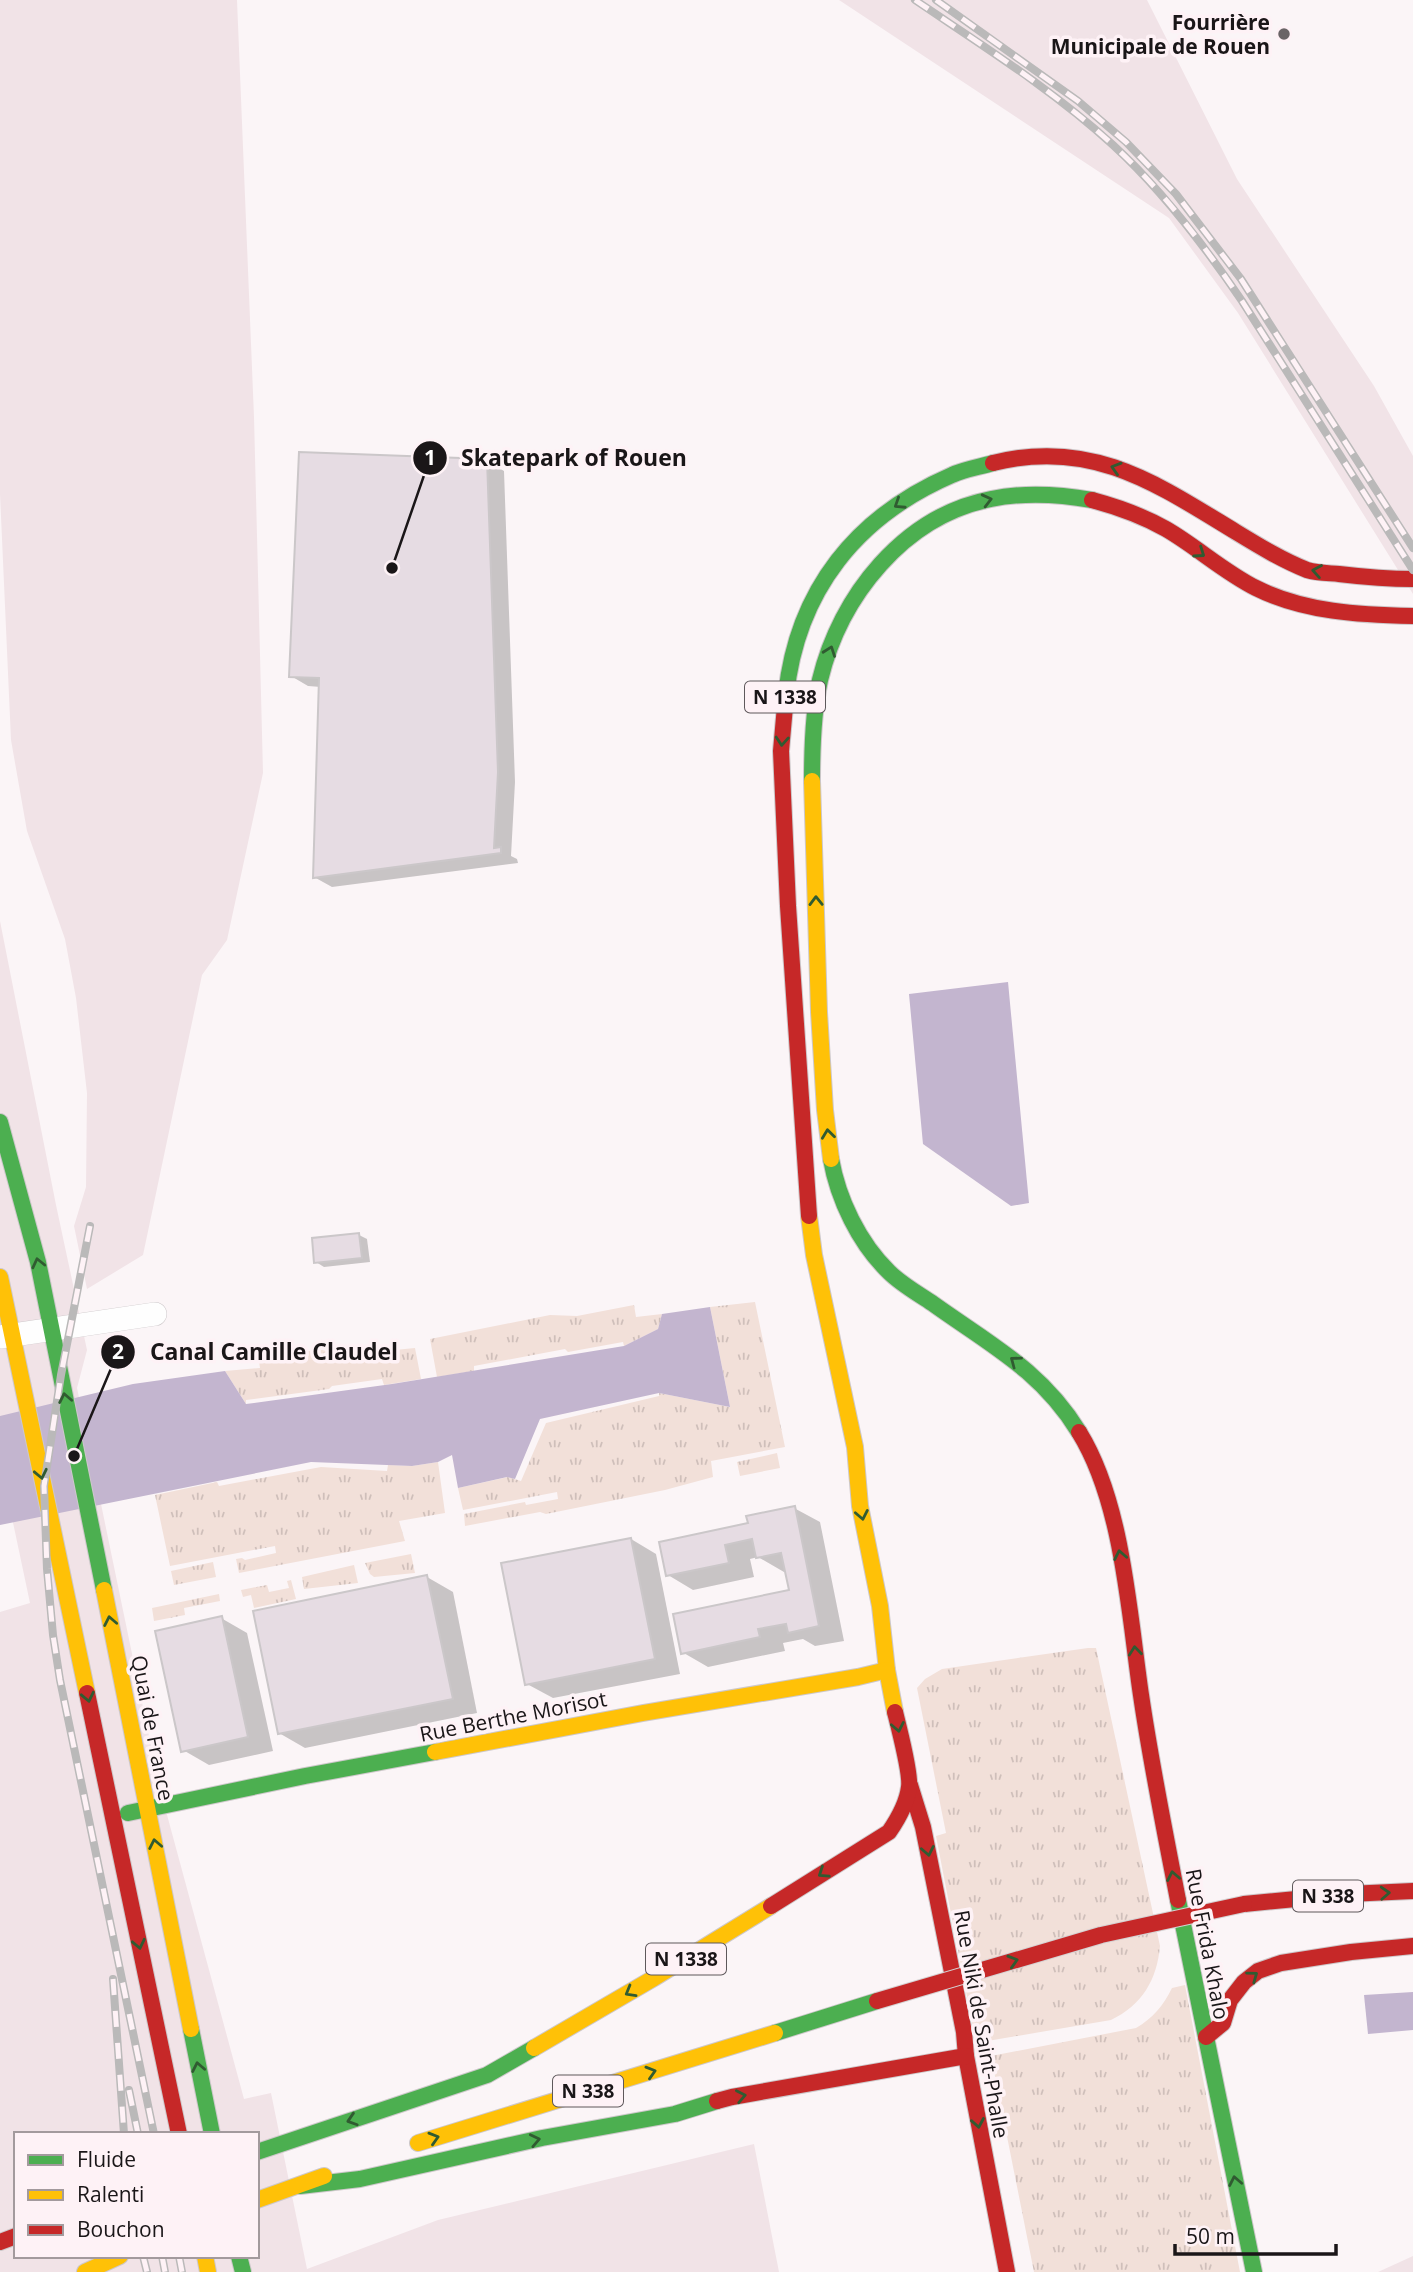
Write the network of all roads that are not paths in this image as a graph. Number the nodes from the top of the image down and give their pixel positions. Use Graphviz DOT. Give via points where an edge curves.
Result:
graph roads {
  1 [pos="1413,579"];
  2 [pos="1410,616"];
  3 [pos="0,1122"];
  4 [pos="0,1277"];
  5 [pos="155,1314"];
  6 [pos="52,1330"];
  7 [pos="6,1336"];
  8 [pos="887,1670"];
  9 [pos="910,1785"];
  10 [pos="148,1809"];
  11 [pos="113,1816"];
  12 [pos="1413,1891"];
  13 [pos="1413,1946"];
  14 [pos="1206,2037"];
  15 [pos="966,2056"];
  16 [pos="179,2132"];
  17 [pos="212,2132"];
  18 [pos="409,2146"];
  19 [pos="264,2149"];
  20 [pos="353,2165"];
  21 [pos="300,2186"];
  22 [pos="259,2199"];
  23 [pos="116,2258"];
  24 [pos="85,2272"];
  25 [pos="1007,2272"];
  26 [pos="1254,2272"];
  1 -- 8 [label="main road, N 1338, one-way" via="1310,571 1276,556 1153,482 1078,458 1037,456 954,474 914,494 880,516 844,550 821,584 789,669 781,751 799,1081 814,1255 855,1447"];
  14 -- 2 [label="main road, Rue Frida Khalo / N 1338, one-way" via="1152,1761 1110,1505 1098,1468 1079,1431 1050,1392 1017,1362 887,1271 842,1200 825,1108 817,969 813,754 820,682 840,623 857,593 904,540 935,519 968,505 1023,495 1059,496 1123,509 1164,528 1230,574 1306,607"];
  6 -- 3 [label="main road, Quai de France, one-way"];
  4 -- 7 [label="main road"];
  5 -- 6 [label="street"];
  6 -- 7 [label="street"];
  10 -- 6 [label="main road, Quai de France, one-way"];
  7 -- 11 [label="main road, one-way"];
  8 -- 9 [label="main road, N 1338, one-way"];
  8 -- 10 [label="main road, Rue Berthe Morisot"];
  9 -- 15 [label="main road, Rue Niki de Saint-Phalle, one-way" via="923,1827"];
  9 -- 19 [label="main road, N 1338, one-way" via="889,1832 782,1901 499,2068"];
  10 -- 11 [label="main road, Rue Berthe Morisot"];
  17 -- 10 [label="main road, Quai de France, one-way"];
  11 -- 16 [label="main road, one-way"];
  18 -- 12 [label="main road, N 338, one-way, bridge" via="1101,1935 1244,1904"];
  14 -- 13 [label="main road, one-way" via="1223,2023 1230,2000 1258,1971 1281,1963"];
  26 -- 14 [label="main road, Rue Frida Khalo, one-way"];
  21 -- 15 [label="main road, one-way" via="360,2179 675,2114 732,2097"];
  15 -- 25 [label="main road, Rue Niki de Saint-Phalle, one-way"];
  20 -- 21 [label="main road"];
  21 -- 22 [label="main road"];
  23 -- 24 [label="main road"];
}
